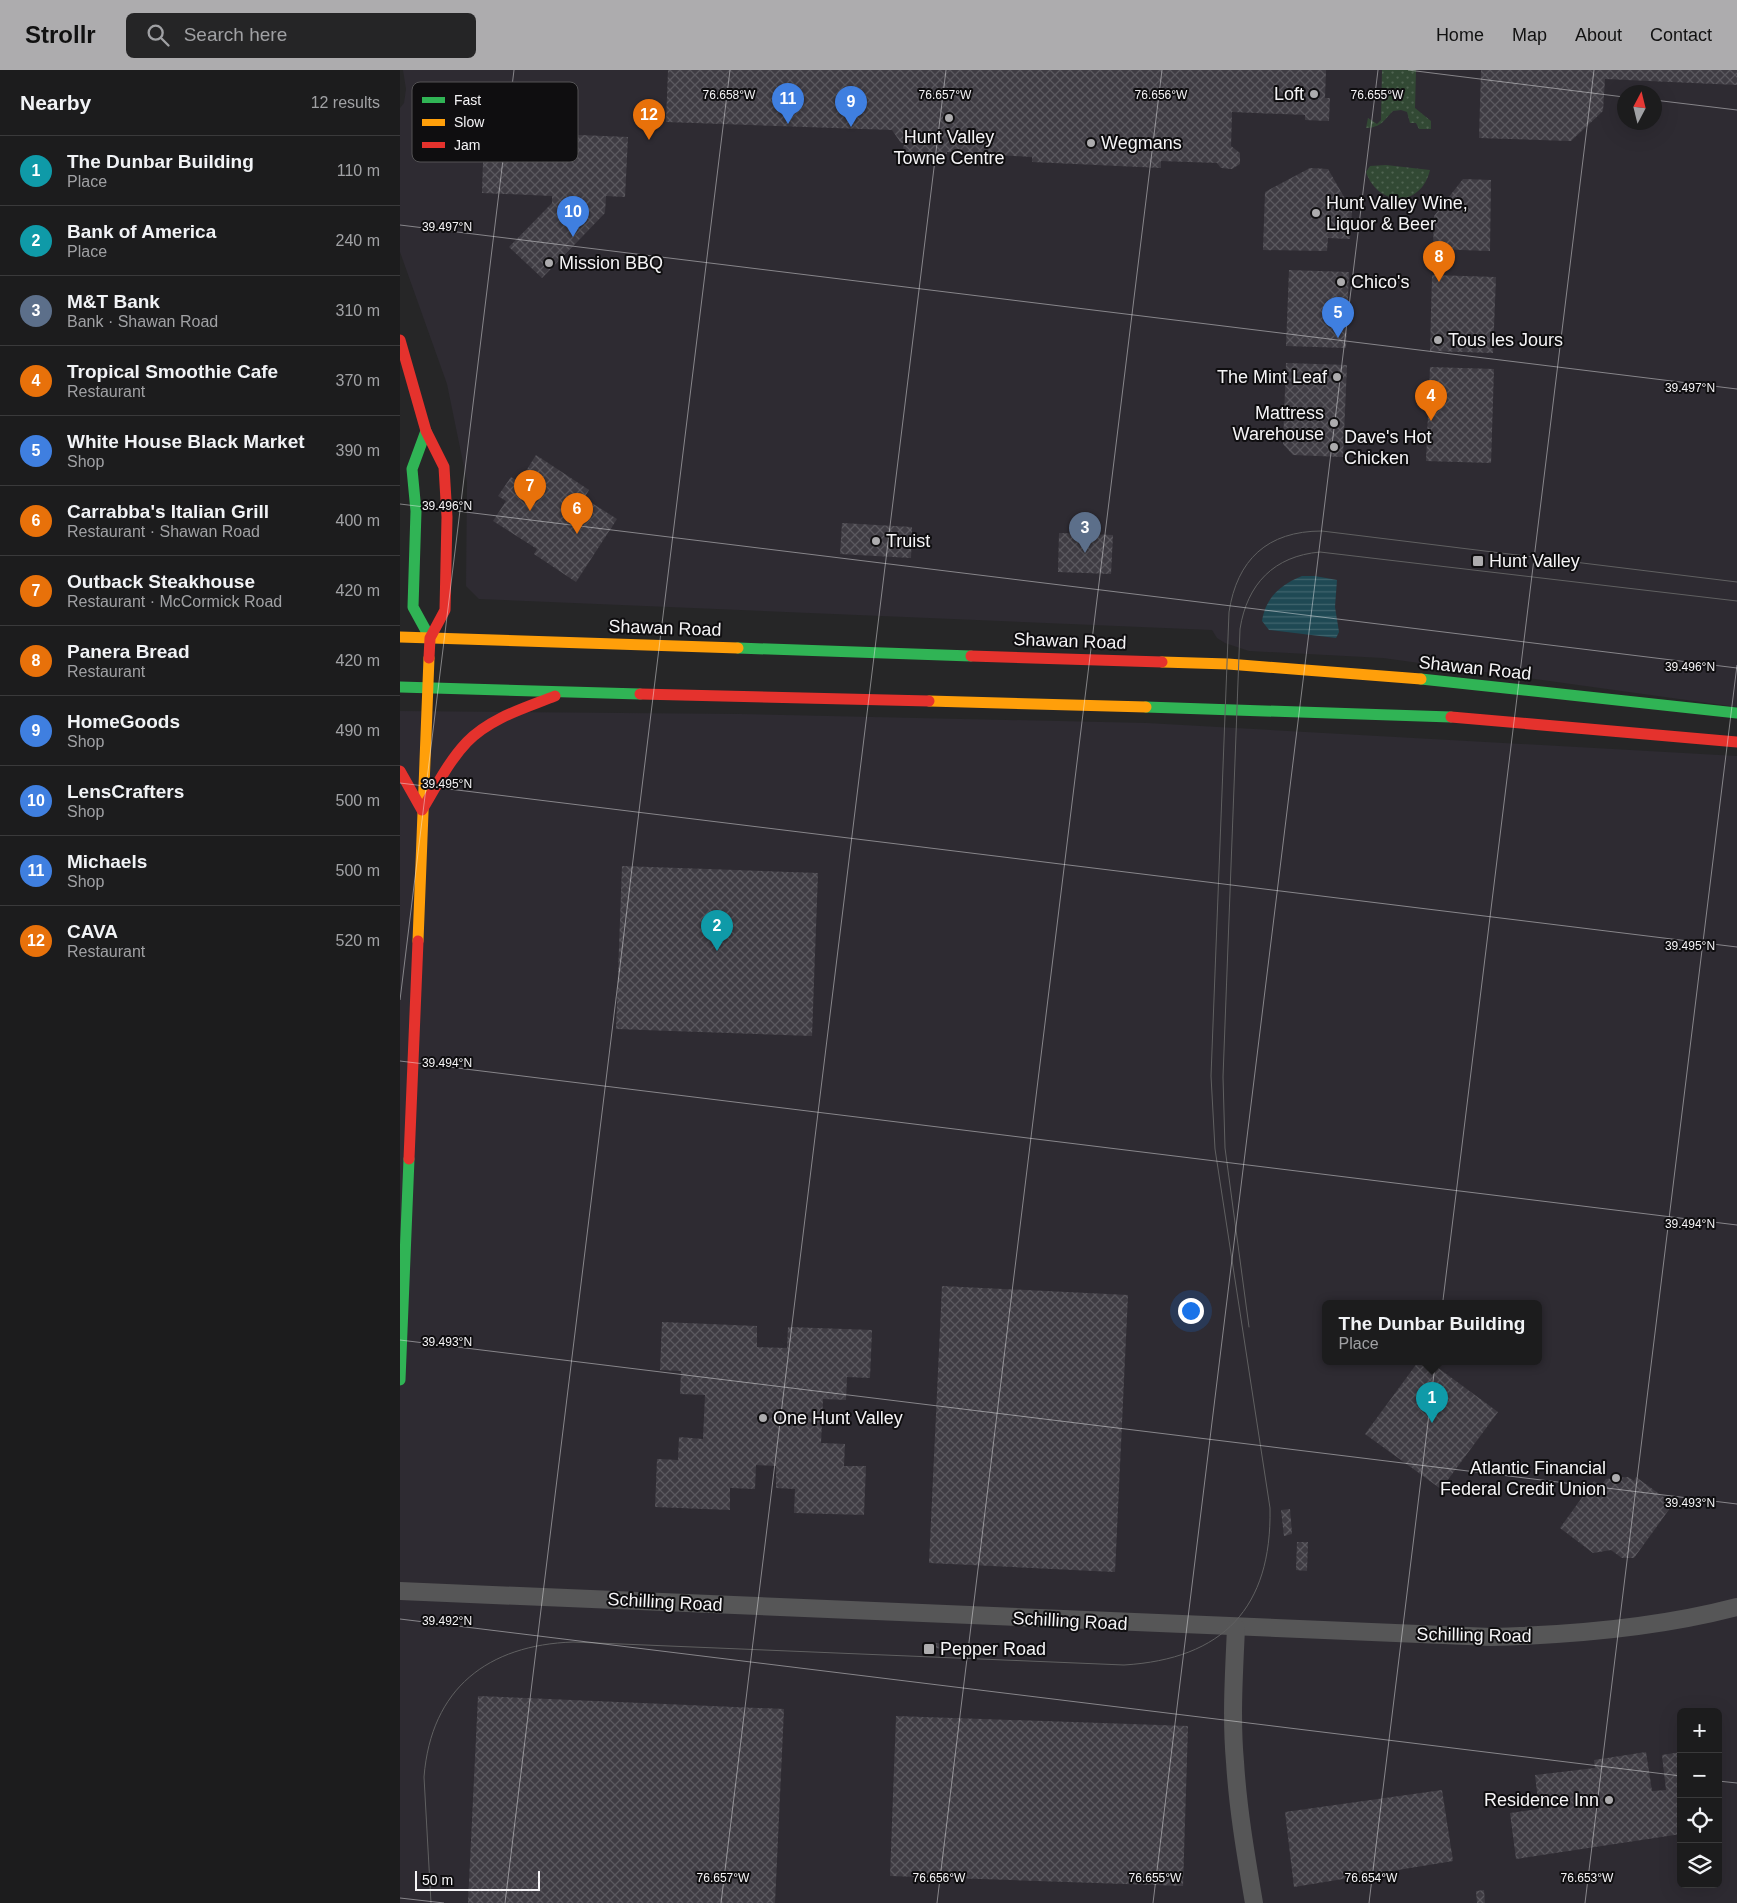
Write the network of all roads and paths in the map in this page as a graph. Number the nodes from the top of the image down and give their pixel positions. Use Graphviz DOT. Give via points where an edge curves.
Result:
graph roads {
  1 [pos="400,340"];
  2 [pos="426,431"];
  3 [pos="400,637"];
  4 [pos="430,638"];
  5 [pos="400,687"];
  6 [pos="427,688"];
  7 [pos="566,692"];
  8 [pos="1737,714"];
  9 [pos="1737,742"];
  10 [pos="400,771"];
  11 [pos="422,810"];
  12 [pos="400,1380"];
  13 [pos="400,1591"];
  14 [pos="1737,1607"];
  15 [pos="1236,1628"];
  16 [pos="1254,1903"];
  1 -- 2 [label="main road"];
  2 -- 4 [label="main road" via="412,469 416,511 413,607"];
  2 -- 4 [label="main road" via="444,467 448,517 445,610"];
  3 -- 4 [label="main road, Shawan Road"];
  4 -- 6 [label="main road"];
  4 -- 8 [label="main road, Shawan Road" via="1228,664 1376,675 1510,693"];
  5 -- 6 [label="main road"];
  6 -- 7 [label="main road"];
  6 -- 11 [label="main road"];
  7 -- 9 [label="main road" via="1506,716"];
  7 -- 11 [label="main road" via="504,717 479,732 457,754"];
  10 -- 11 [label="main road"];
  11 -- 12 [label="main road"];
  13 -- 15 [label="street, Schilling Road"];
  14 -- 15 [label="street, Schilling Road" via="1657,1624 1542,1636"];
  15 -- 16 [label="street" via="1234,1761"];
}
